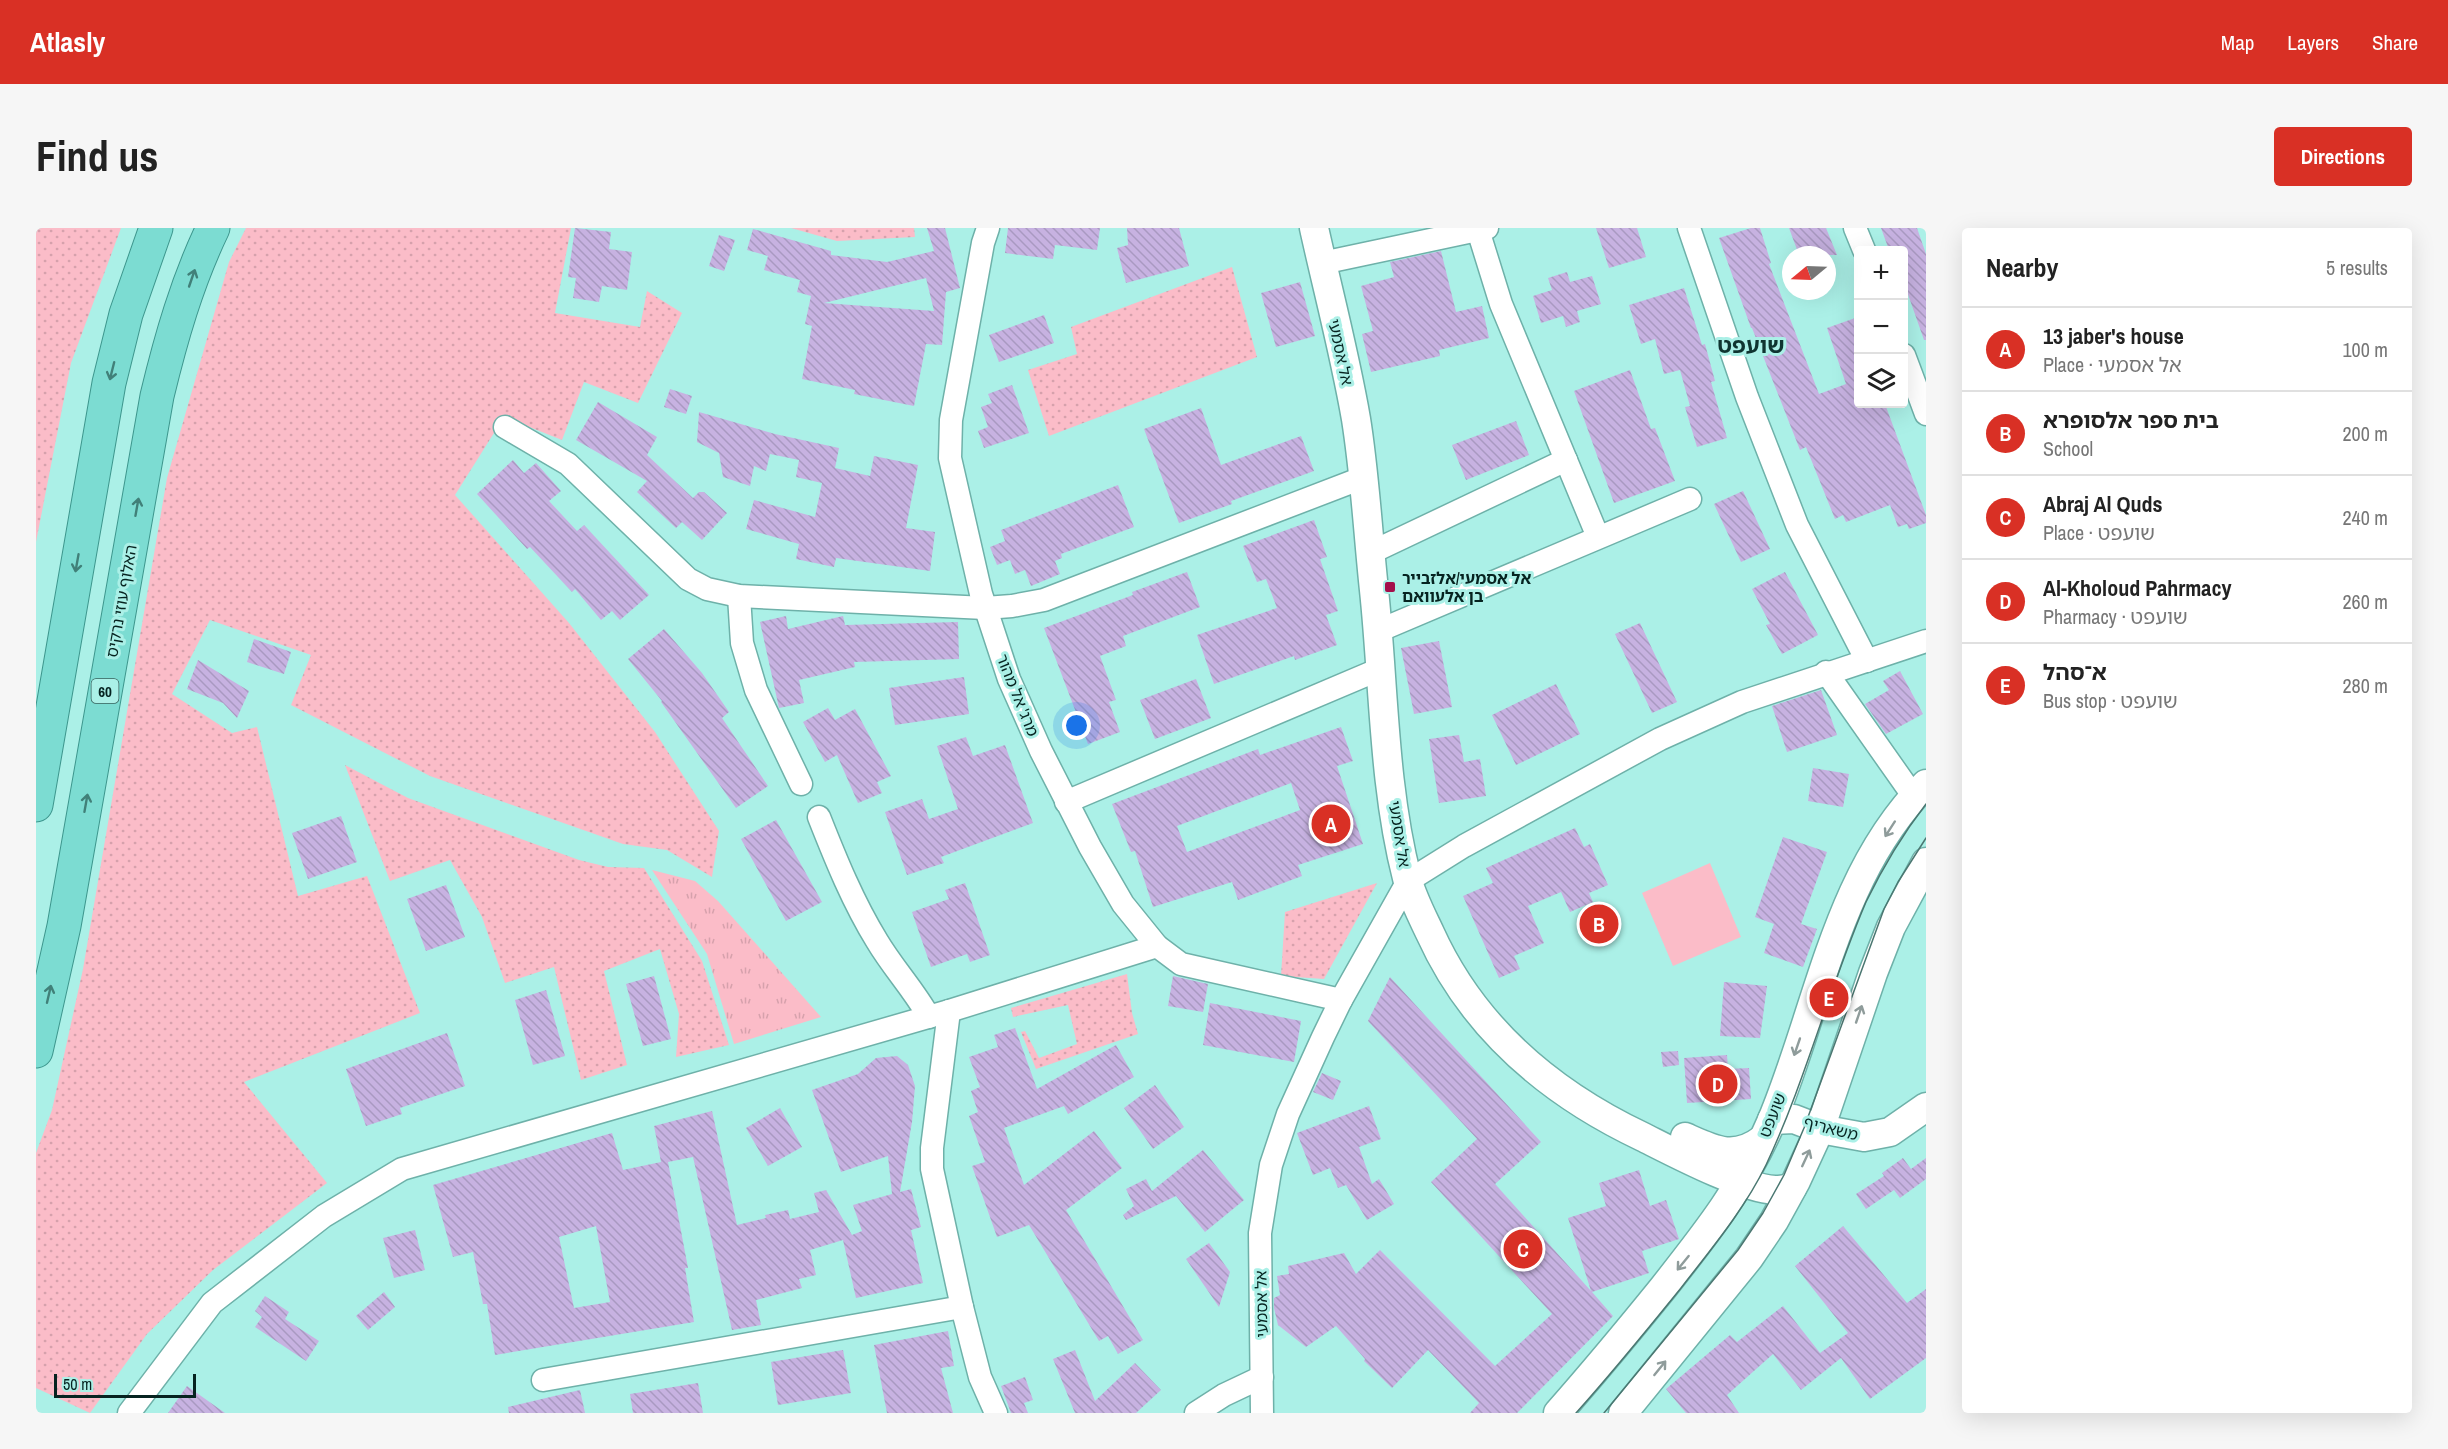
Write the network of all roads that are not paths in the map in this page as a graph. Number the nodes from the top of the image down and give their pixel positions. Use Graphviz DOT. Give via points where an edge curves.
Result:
graph roads {
  1 [pos="156,228"];
  2 [pos="213,228"];
  3 [pos="988,228"];
  4 [pos="1314,228"];
  5 [pos="1689,228"];
  6 [pos="1855,228"];
  7 [pos="1482,229"];
  8 [pos="1862,246"];
  9 [pos="1322,263"];
  10 [pos="1908,366"];
  11 [pos="1926,414"];
  12 [pos="505,427"];
  13 [pos="1566,460"];
  14 [pos="1362,478"];
  15 [pos="1690,499"];
  16 [pos="1598,537"];
  17 [pos="1370,553"];
  18 [pos="739,596"];
  19 [pos="985,608"];
  20 [pos="1378,631"];
  21 [pos="1926,641"];
  22 [pos="1867,661"];
  23 [pos="1380,669"];
  24 [pos="1826,672"];
  25 [pos="801,784"];
  26 [pos="1920,790"];
  27 [pos="1066,802"];
  28 [pos="36,805"];
  29 [pos="819,817"];
  30 [pos="1926,862"];
  31 [pos="1408,881"];
  32 [pos="1157,946"];
  33 [pos="1341,1000"];
  34 [pos="939,1014"];
  35 [pos="36,1051"];
  36 [pos="1926,1107"];
  37 [pos="1820,1129"];
  38 [pos="1767,1130"];
  39 [pos="1696,1162"];
  40 [pos="1741,1182"];
  41 [pos="1792,1188"];
  42 [pos="1719,1216"];
  43 [pos="962,1307"];
  44 [pos="1262,1377"];
  45 [pos="543,1380"];
  46 [pos="129,1413"];
  47 [pos="996,1413"];
  48 [pos="1196,1413"];
  49 [pos="1262,1413"];
  50 [pos="1558,1413"];
  51 [pos="1623,1413"];
  1 -- 28 [label="highway, one-way" via="126,314 109,383"];
  35 -- 2 [label="highway, האלוף עוזי נרקיס / 60, one-way" via="64,926 157,396 174,330"];
  3 -- 19 [label="street, מרג' אל מהור" via="951,420 950,458"];
  4 -- 9 [label="street, אל אסמעי"];
  5 -- 22 [label="street" via="1747,398 1797,525"];
  6 -- 8 [label="street"];
  7 -- 9 [label="street"];
  7 -- 13 [label="street" via="1502,304"];
  9 -- 14 [label="street, אל אסמעי" via="1356,420"];
  10 -- 11 [label="street"];
  12 -- 18 [label="street" via="568,464 688,579 707,589"];
  13 -- 16 [label="street"];
  13 -- 17 [label="street"];
  14 -- 17 [label="street, אל אסמעי"];
  14 -- 19 [label="street" via="1044,600"];
  15 -- 16 [label="street"];
  16 -- 20 [label="street"];
  17 -- 20 [label="street, אל אסמעי"];
  18 -- 19 [label="street"];
  18 -- 25 [label="street" via="742,643 756,690"];
  19 -- 27 [label="street, מרג' אל מהור" via="1009,679"];
  20 -- 23 [label="street, אל אסמעי"];
  21 -- 22 [label="street"];
  22 -- 24 [label="street"];
  23 -- 27 [label="street"];
  23 -- 31 [label="street, אל אסמעי" via="1398,835"];
  24 -- 26 [label="street"];
  24 -- 31 [label="street" via="1742,702 1660,740 1464,846"];
  26 -- 38 [label="street, שועפט, one-way" via="1893,824 1847,907"];
  27 -- 32 [label="street, מרג' אל מהור" via="1123,904"];
  29 -- 34 [label="street" via="859,911 896,970 918,998"];
  37 -- 30 [label="street, one-way" via="1891,927"];
  31 -- 33 [label="street, אל אסמעי"];
  31 -- 38 [label="street" via="1474,980 1515,1028 1554,1063 1615,1104 1706,1147 1734,1152 1752,1147"];
  31 -- 39 [label="street" via="1448,969 1482,1018 1509,1047 1543,1077 1606,1120"];
  32 -- 33 [label="street, מרג' אל מהור" via="1181,964"];
  32 -- 34 [label="street"];
  33 -- 44 [label="street, אל אסמעי" via="1288,1114 1271,1166 1260,1233"];
  34 -- 43 [label="street" via="932,1169"];
  34 -- 46 [label="street" via="402,1169 324,1216 212,1303"];
  36 -- 37 [label="street, משאריף" via="1890,1132 1864,1137"];
  37 -- 38 [label="street, משאריף" via="1794,1119"];
  41 -- 37 [label="street, one-way"];
  38 -- 40 [label="street, שועפט"];
  39 -- 40 [label="street"];
  39 -- 42 [label="street" via="1710,1176 1719,1201"];
  40 -- 41 [label="street" via="1775,1190"];
  40 -- 42 [label="street, שועפט"];
  51 -- 41 [label="street, one-way" via="1749,1258"];
  42 -- 50 [label="street, שועפט, one-way" via="1602,1364"];
  43 -- 45 [label="street"];
  43 -- 47 [label="street" via="980,1377"];
  44 -- 48 [label="street"];
  44 -- 49 [label="street, אל אסמעי"];
}
